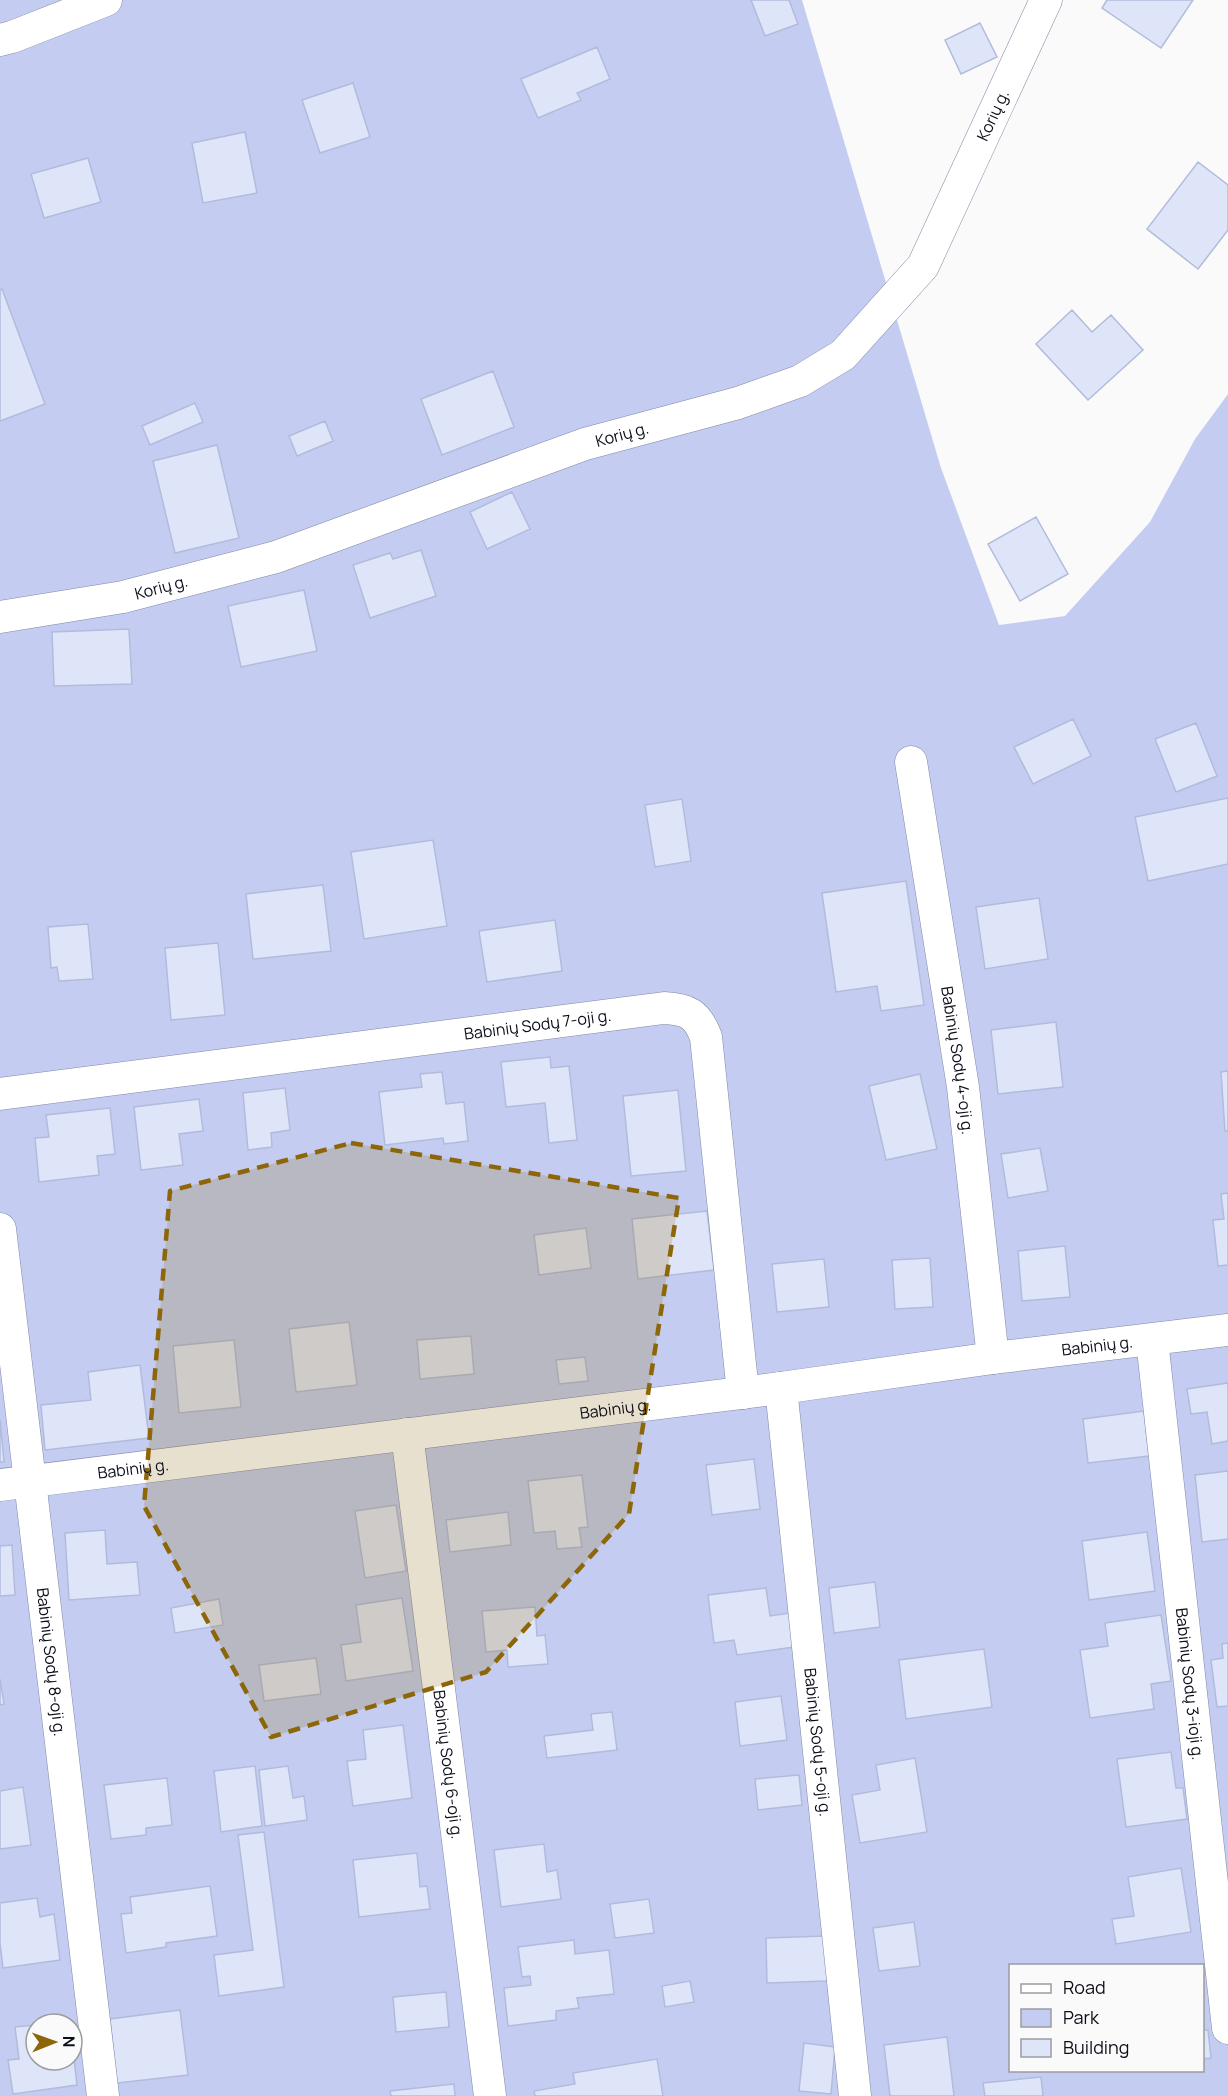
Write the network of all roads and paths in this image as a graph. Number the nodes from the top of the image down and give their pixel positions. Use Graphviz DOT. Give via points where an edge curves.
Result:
graph roads {
  1 [pos="106,0"];
  2 [pos="1046,0"];
  3 [pos="0,40"];
  4 [pos="0,617"];
  5 [pos="911,762"];
  6 [pos="0,1094"];
  7 [pos="0,1229"];
  8 [pos="1228,1330"];
  9 [pos="1152,1340"];
  10 [pos="993,1358"];
  11 [pos="781,1388"];
  12 [pos="743,1393"];
  13 [pos="407,1434"];
  14 [pos="31,1481"];
  15 [pos="0,1485"];
  16 [pos="1228,2028"];
  17 [pos="104,2096"];
  18 [pos="490,2096"];
  19 [pos="855,2096"];
  1 -- 3 [label="street"];
  2 -- 4 [label="street, Korių g." via="923,266 843,355 800,381 738,403 585,444 276,557 123,597"];
  5 -- 10 [label="street, Babinių Sodų 4-oji g." via="963,1087"];
  6 -- 12 [label="street, Babinių Sodų 7-oji g." via="663,1008 680,1009 692,1015 706,1038"];
  7 -- 14 [label="street, Babinių Sodų 8-oji g."];
  8 -- 9 [label="street, Babinių g."];
  9 -- 10 [label="street, Babinių g."];
  9 -- 16 [label="street, Babinių Sodų 3-ioji g."];
  10 -- 11 [label="street, Babinių g."];
  11 -- 12 [label="street, Babinių g."];
  11 -- 19 [label="street, Babinių Sodų 5-oji g."];
  12 -- 13 [label="street, Babinių g."];
  13 -- 14 [label="street, Babinių g."];
  13 -- 18 [label="street, Babinių Sodų 6-oji g."];
  14 -- 15 [label="street, Babinių g."];
  14 -- 17 [label="street, Babinių Sodų 8-oji g."];
}
